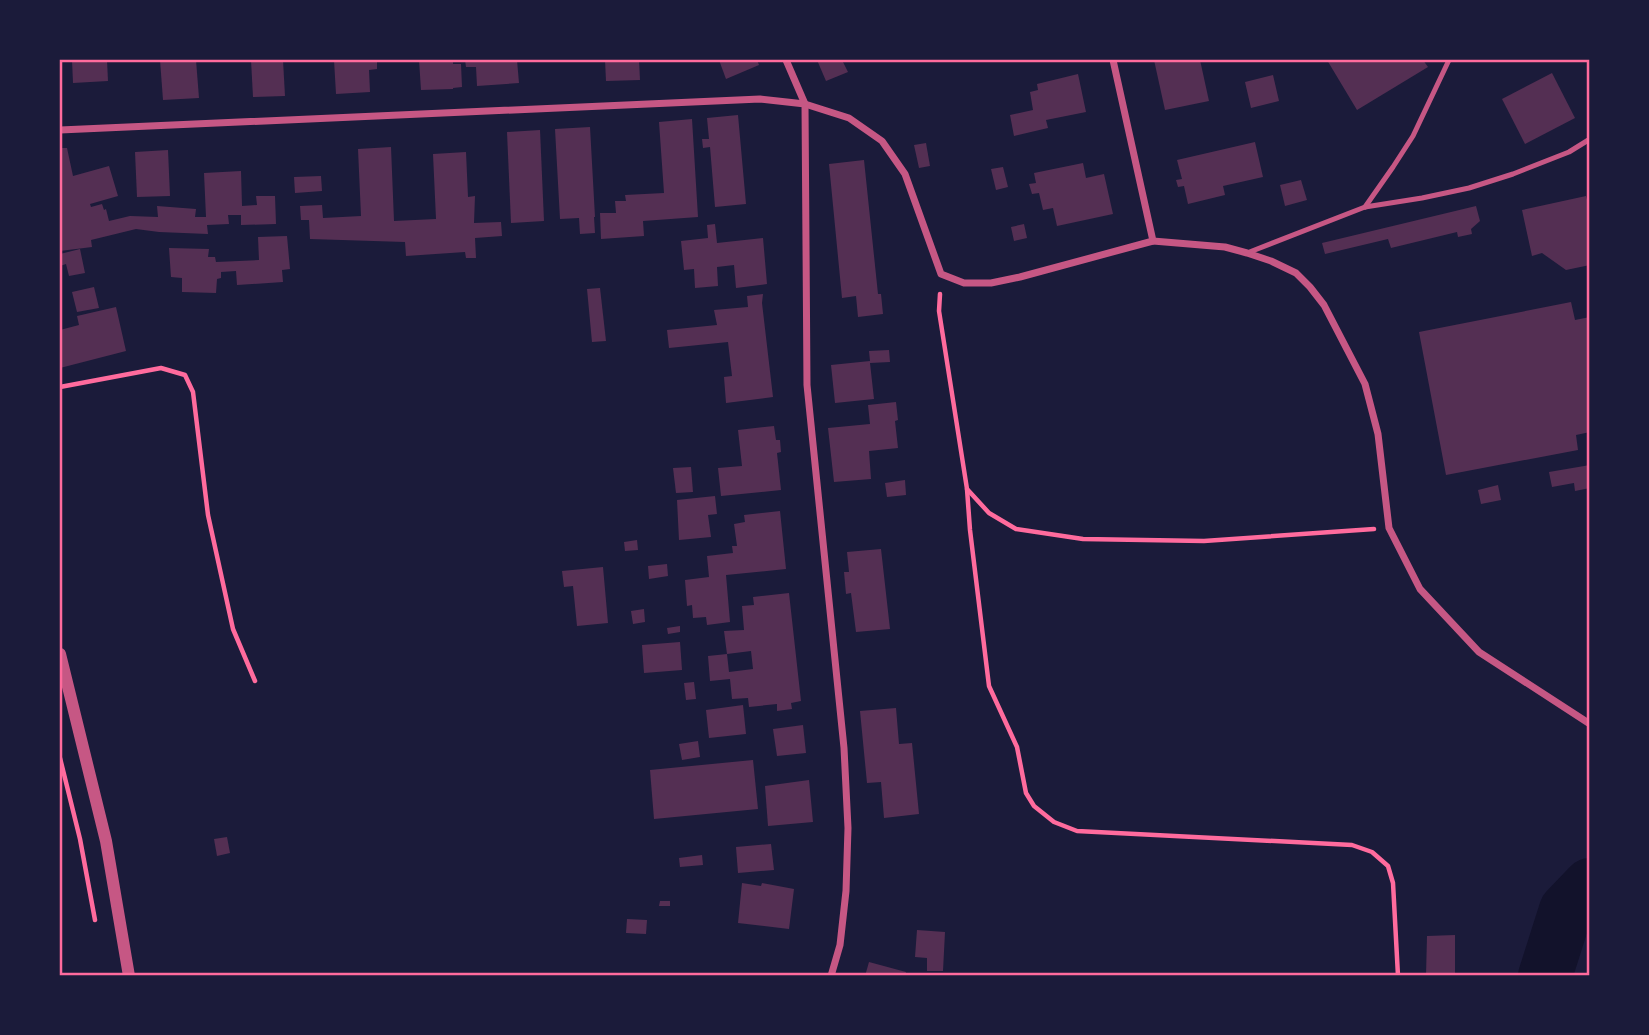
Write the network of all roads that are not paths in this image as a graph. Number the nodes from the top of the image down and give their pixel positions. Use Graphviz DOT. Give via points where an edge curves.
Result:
graph roads {
  1 [pos="786,60"];
  2 [pos="1113,60"];
  3 [pos="1448,60"];
  4 [pos="805,104"];
  5 [pos="60,130"];
  6 [pos="1590,139"];
  7 [pos="1365,207"];
  8 [pos="1153,241"];
  9 [pos="1247,253"];
  10 [pos="60,654"];
  11 [pos="1590,724"];
  12 [pos="129,975"];
  13 [pos="831,975"];
  1 -- 4 [label="street"];
  2 -- 8 [label="street"];
  3 -- 7 [label="lane" via="1413,136"];
  4 -- 5 [label="street" via="760,99"];
  4 -- 8 [label="street" via="849,118 882,141 905,174 941,274 964,283 991,283"];
  4 -- 13 [label="street" via="807,385 848,828 840,945"];
  6 -- 7 [label="lane" via="1569,152 1469,188"];
  7 -- 9 [label="lane"];
  8 -- 9 [label="street"];
  9 -- 11 [label="street" via="1296,273 1324,305 1342,339 1364,384 1378,434 1389,528 1420,589 1479,652"];
  10 -- 12 [label="street" via="106,841"];
}
